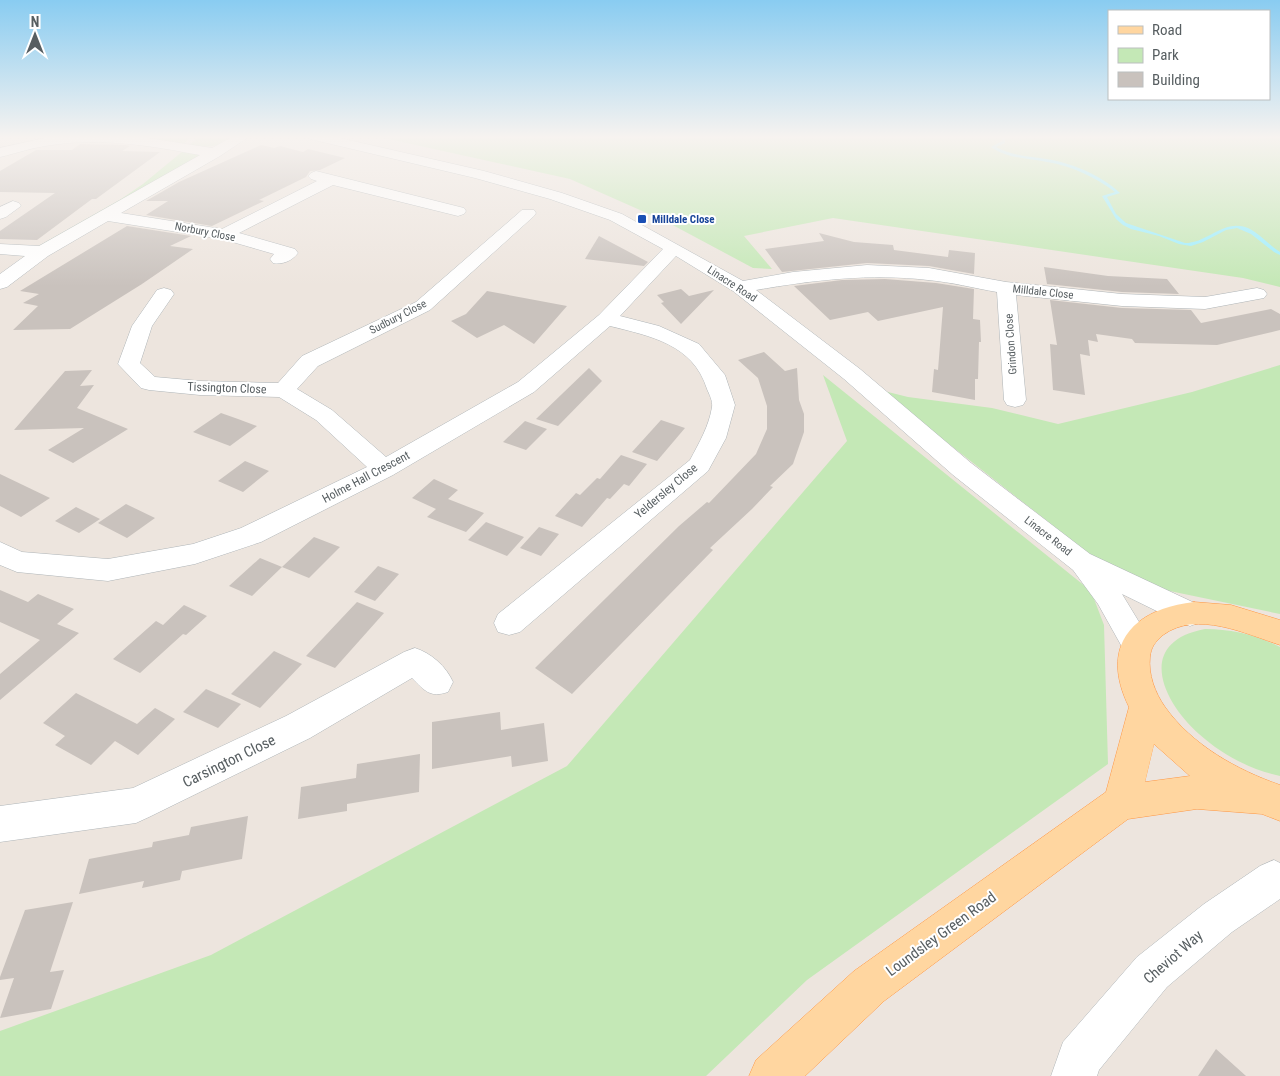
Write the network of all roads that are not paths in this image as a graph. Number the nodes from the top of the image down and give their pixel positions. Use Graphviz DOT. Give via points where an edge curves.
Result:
graph roads {
  1 [pos="159,186"];
  2 [pos="308,186"];
  3 [pos="358,186"];
  4 [pos="522,186"];
  5 [pos="458,210"];
  6 [pos="528,213"];
  7 [pos="107,216"];
  8 [pos="224,234"];
  9 [pos="674,248"];
  10 [pos="0,249"];
  11 [pos="42,252"];
  12 [pos="279,259"];
  13 [pos="0,283"];
  14 [pos="740,286"];
  15 [pos="1006,288"];
  16 [pos="164,294"];
  17 [pos="1257,294"];
  18 [pos="606,319"];
  19 [pos="284,390"];
  20 [pos="1015,400"];
  21 [pos="384,469"];
  22 [pos="0,552"];
  23 [pos="1080,561"];
  24 [pos="1190,614"];
  25 [pos="509,623"];
  26 [pos="1279,633"];
  27 [pos="1137,645"];
  28 [pos="437,682"];
  29 [pos="1146,707"];
  30 [pos="1270,800"];
  31 [pos="1120,803"];
  32 [pos="0,824"];
  33 [pos="1274,880"];
  34 [pos="772,1076"];
  35 [pos="1074,1076"];
  1 -- 7 [label="street"];
  2 -- 8 [label="street"];
  3 -- 5 [label="street"];
  4 -- 9 [label="street, Linacre Road" via="616,217"];
  6 -- 19 [label="street, Sudbury Close" via="423,306 310,361"];
  7 -- 8 [label="street, Norbury Close"];
  7 -- 11 [label="street"];
  8 -- 12 [label="street, Norbury Close" via="289,253"];
  9 -- 14 [label="street, Linacre Road"];
  9 -- 18 [label="street, Holme Hall Crescent"];
  10 -- 11 [label="street"];
  11 -- 13 [label="street"];
  14 -- 15 [label="street, Milldale Close" via="867,271 929,274"];
  14 -- 23 [label="street, Linacre Road" via="852,374 962,469"];
  15 -- 17 [label="street, Milldale Close" via="1122,300 1205,303"];
  15 -- 20 [label="street, Grindon Close"];
  16 -- 19 [label="street, Tissington Close" via="148,312 136,337 129,364 149,383"];
  18 -- 21 [label="street, Holme Hall Crescent" via="526,387"];
  18 -- 25 [label="street, Yeldersley Close" via="652,330 692,348 714,375 724,405 714,438 699,464"];
  19 -- 21 [label="street, Tissington Close" via="324,416"];
  21 -- 22 [label="street, Holme Hall Crescent" via="251,535 195,554 108,570 18,562"];
  23 -- 24 [label="street, Linacre Road"];
  23 -- 27 [label="street, Linacre Road" via="1108,596"];
  24 -- 26 [label="main road" via="1232,617"];
  24 -- 27 [label="main road" via="1162,621 1152,627"];
  27 -- 29 [label="main road" via="1134,673"];
  28 -- 32 [label="street, Carsington Close" via="415,661 298,727 136,805"];
  29 -- 30 [label="main road" via="1161,728 1205,768"];
  29 -- 31 [label="main road"];
  30 -- 31 [label="main road, Loundsley Green Road" via="1197,792"];
  31 -- 34 [label="main road, Loundsley Green Road" via="870,986"];
  33 -- 35 [label="street, Cheviot Way" via="1218,918 1152,972 1079,1058"];
}
